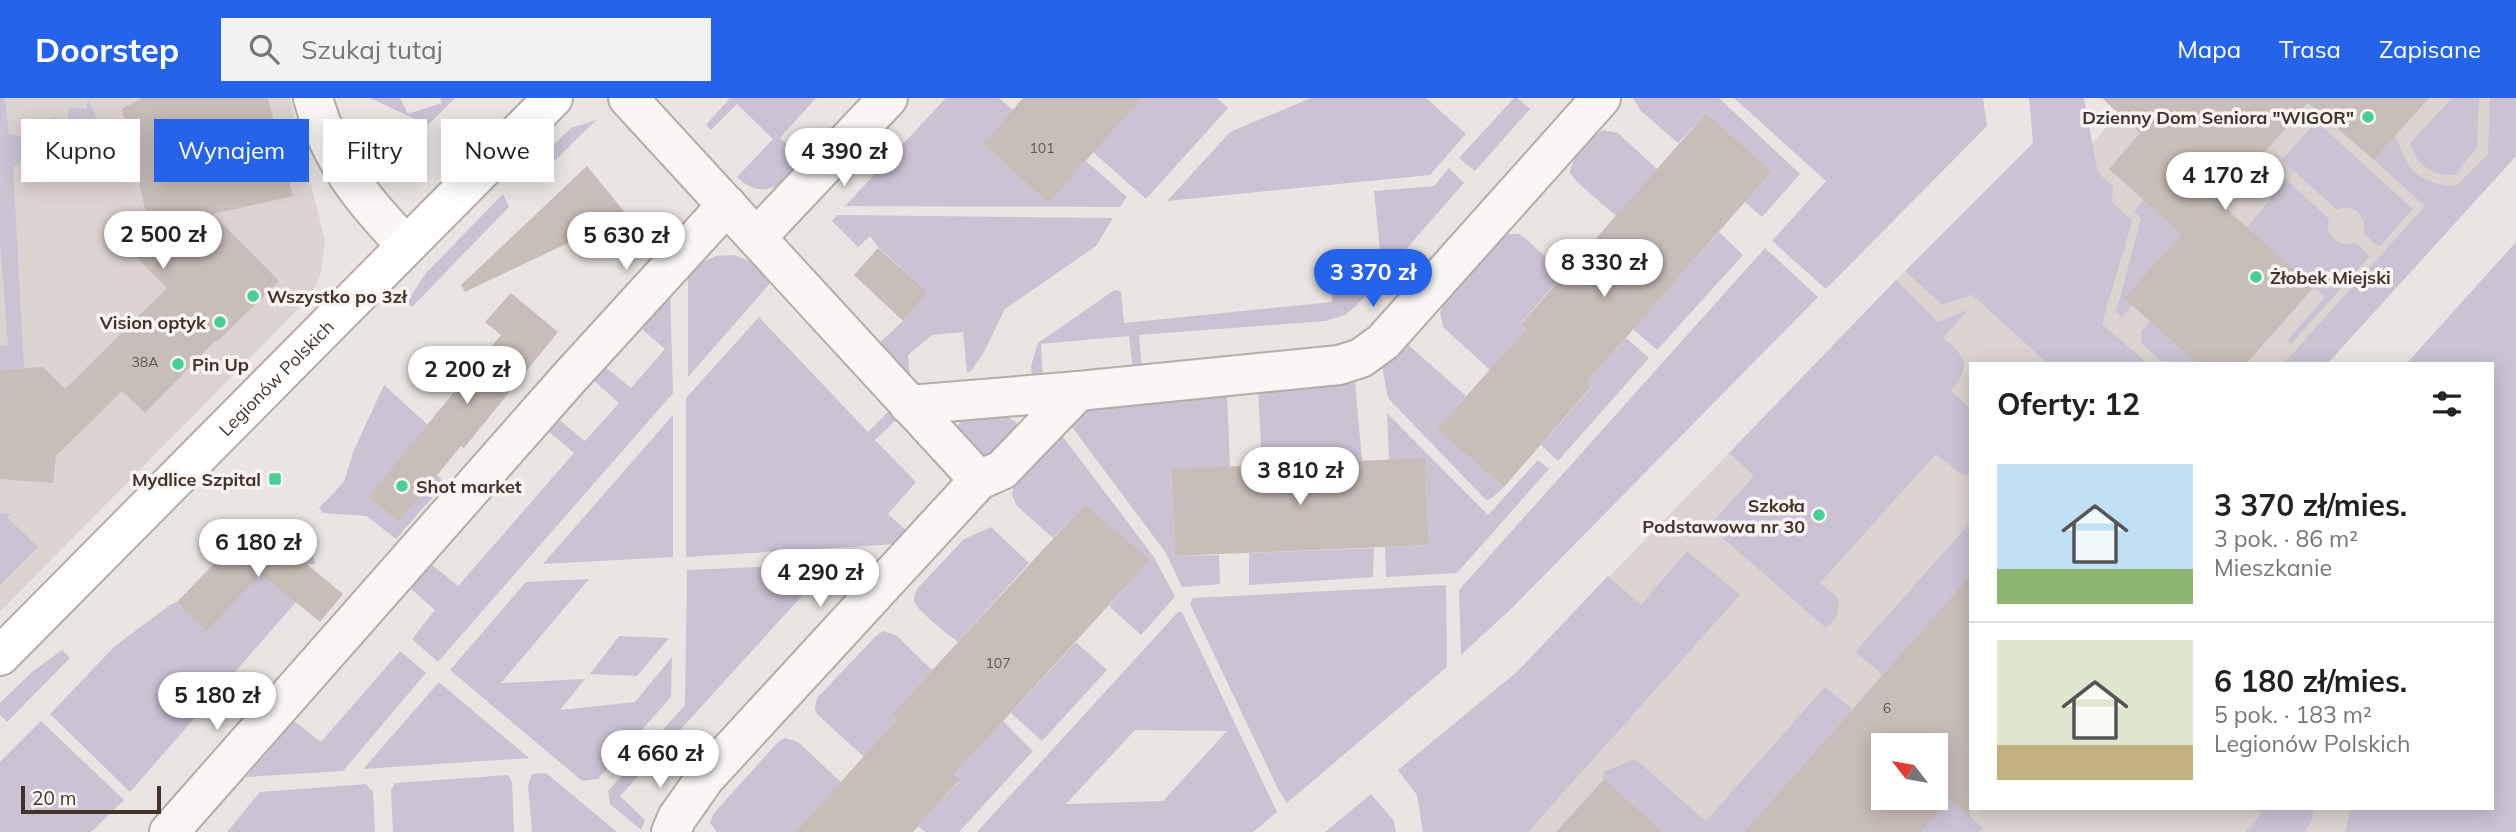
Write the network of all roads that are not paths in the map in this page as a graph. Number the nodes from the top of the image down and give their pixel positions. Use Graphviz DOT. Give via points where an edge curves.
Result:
graph roads {
  1 [pos="313,98"];
  2 [pos="553,98"];
  3 [pos="628,98"];
  4 [pos="888,98"];
  5 [pos="1601,98"];
  6 [pos="727,205"];
  7 [pos="757,237"];
  8 [pos="406,245"];
  9 [pos="1078,391"];
  10 [pos="909,405"];
  11 [pos="979,480"];
  12 [pos="0,656"];
  13 [pos="169,832"];
  14 [pos="671,832"];
  1 -- 8 [label="street" via="340,165"];
  2 -- 8 [label="street, Legionów Polskich"];
  3 -- 6 [label="street"];
  4 -- 7 [label="street"];
  5 -- 9 [label="street" via="1383,342 1361,358 1339,365"];
  6 -- 7 [label="street"];
  6 -- 13 [label="street"];
  7 -- 10 [label="street"];
  8 -- 12 [label="street, Legionów Polskich"];
  9 -- 10 [label="street"];
  9 -- 11 [label="street" via="1002,470"];
  10 -- 11 [label="street"];
  11 -- 14 [label="street" via="705,778"];
}
